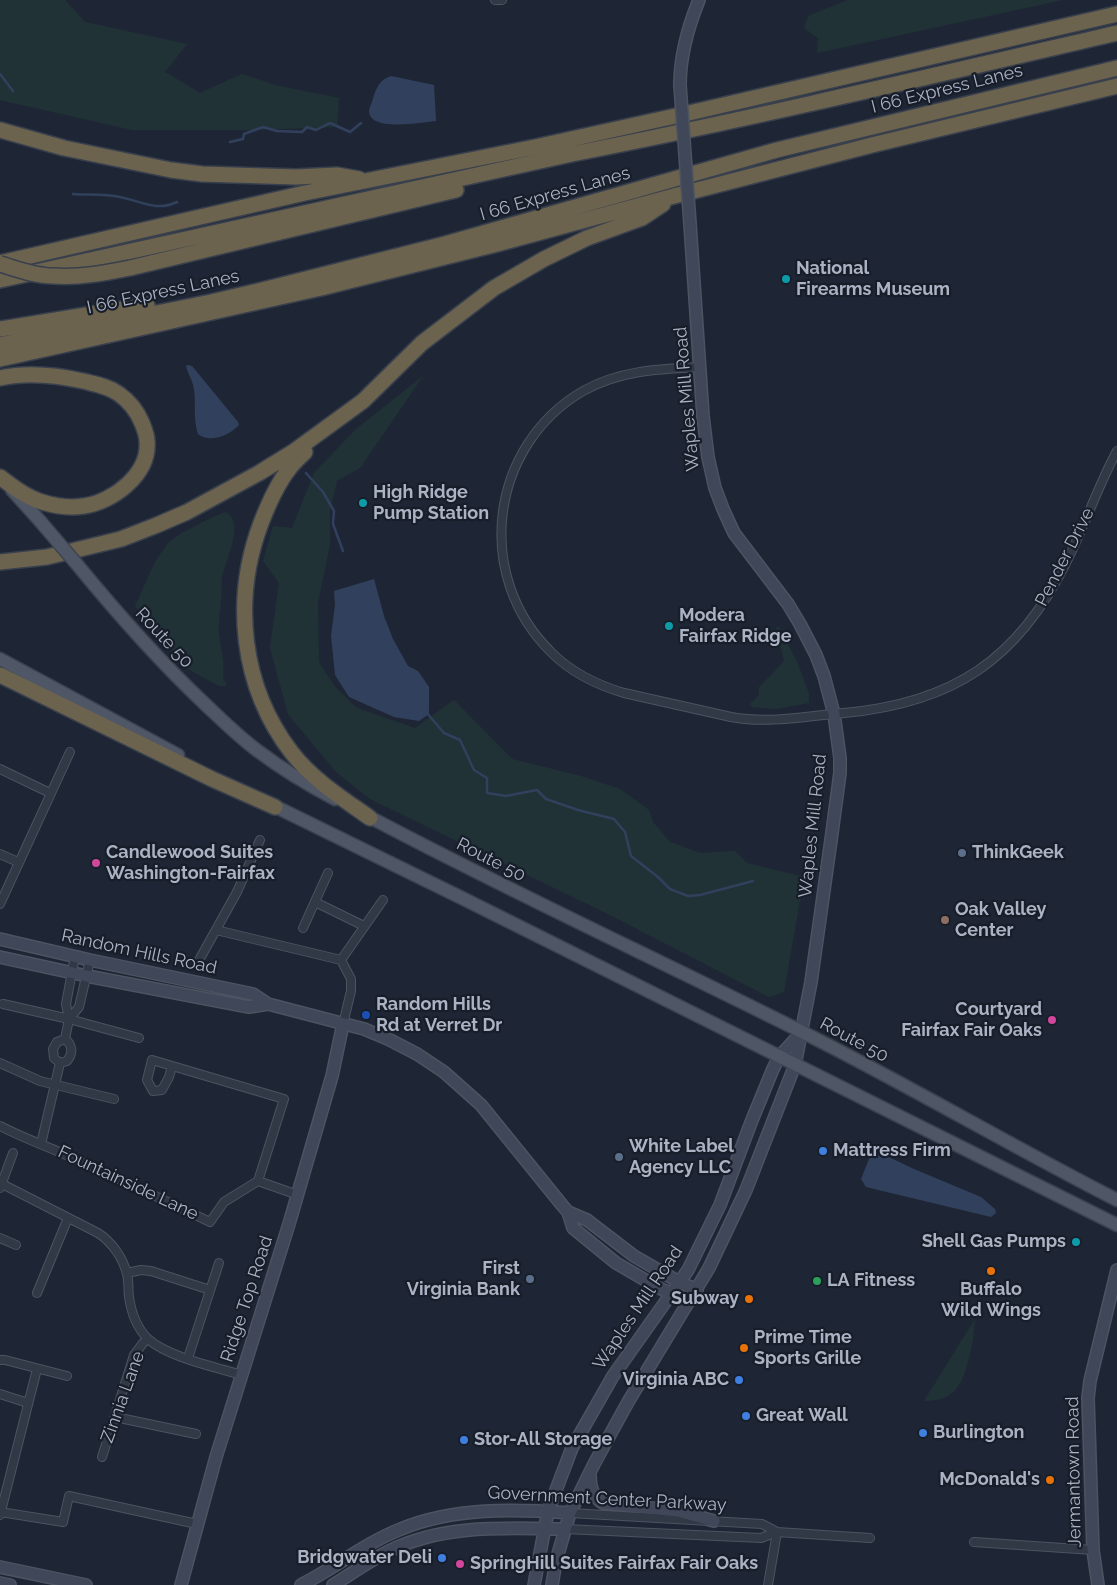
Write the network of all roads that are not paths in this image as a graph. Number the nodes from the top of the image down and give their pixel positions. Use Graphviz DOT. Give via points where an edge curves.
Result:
graph roads {
  1 [pos="495,0"];
  2 [pos="502,0"];
  3 [pos="699,0"];
  4 [pos="1117,14"];
  5 [pos="1117,33"];
  6 [pos="1117,68"];
  7 [pos="1117,86"];
  8 [pos="0,130"];
  9 [pos="572,154"];
  10 [pos="368,181"];
  11 [pos="674,196"];
  12 [pos="0,264"];
  13 [pos="0,280"];
  14 [pos="212,302"];
  15 [pos="0,328"];
  16 [pos="0,345"];
  17 [pos="0,359"];
  18 [pos="701,367"];
  19 [pos="0,378"];
  20 [pos="362,401"];
  21 [pos="1117,451"];
  22 [pos="0,477"];
  23 [pos="0,562"];
  24 [pos="0,659"];
  25 [pos="0,675"];
  26 [pos="834,714"];
  27 [pos="70,752"];
  28 [pos="0,769"];
  29 [pos="50,793"];
  30 [pos="275,807"];
  31 [pos="370,818"];
  32 [pos="260,840"];
  33 [pos="0,854"];
  34 [pos="18,862"];
  35 [pos="328,873"];
  36 [pos="383,900"];
  37 [pos="315,902"];
  38 [pos="0,904"];
  39 [pos="364,926"];
  40 [pos="303,928"];
  41 [pos="216,930"];
  42 [pos="0,939"];
  43 [pos="75,956"];
  44 [pos="0,958"];
  45 [pos="90,960"];
  46 [pos="341,960"];
  47 [pos="198,962"];
  48 [pos="72,973"];
  49 [pos="87,976"];
  50 [pos="3,1004"];
  51 [pos="268,1004"];
  52 [pos="69,1019"];
  53 [pos="343,1024"];
  54 [pos="802,1032"];
  55 [pos="139,1038"];
  56 [pos="65,1040"];
  57 [pos="779,1057"];
  58 [pos="0,1063"];
  59 [pos="60,1064"];
  60 [pos="795,1065"];
  61 [pos="172,1066"];
  62 [pos="54,1086"];
  63 [pos="114,1099"];
  64 [pos="0,1126"];
  65 [pos="41,1144"];
  66 [pos="13,1153"];
  67 [pos="258,1181"];
  68 [pos="1,1186"];
  69 [pos="298,1195"];
  70 [pos="1117,1200"];
  71 [pos="568,1212"];
  72 [pos="68,1218"];
  73 [pos="1117,1225"];
  74 [pos="0,1238"];
  75 [pos="16,1245"];
  76 [pos="219,1263"];
  77 [pos="1117,1270"];
  78 [pos="127,1273"];
  79 [pos="679,1282"];
  80 [pos="210,1290"];
  81 [pos="697,1290"];
  82 [pos="37,1293"];
  83 [pos="671,1294"];
  84 [pos="689,1302"];
  85 [pos="148,1339"];
  86 [pos="188,1358"];
  87 [pos="0,1360"];
  88 [pos="37,1369"];
  89 [pos="242,1375"];
  90 [pos="67,1376"];
  91 [pos="0,1394"];
  92 [pos="28,1403"];
  93 [pos="115,1417"];
  94 [pos="196,1434"];
  95 [pos="102,1457"];
  96 [pos="590,1473"];
  97 [pos="548,1512"];
  98 [pos="0,1513"];
  99 [pos="570,1513"];
  100 [pos="714,1521"];
  101 [pos="197,1524"];
  102 [pos="544,1529"];
  103 [pos="565,1529"];
  104 [pos="777,1532"];
  105 [pos="870,1538"];
  106 [pos="974,1542"];
  107 [pos="1093,1550"];
  108 [pos="0,1567"];
  109 [pos="0,1583"];
  110 [pos="10,1585"];
  111 [pos="86,1585"];
  112 [pos="181,1585"];
  113 [pos="301,1585"];
  114 [pos="333,1585"];
  115 [pos="534,1585"];
  116 [pos="552,1585"];
  117 [pos="768,1585"];
  118 [pos="1098,1585"];
  1 -- 2 [label="street"];
  3 -- 18 [label="main road, Waples Mill Road, bridge" via="683,48 680,85"];
  4 -- 10 [label="highway" via="689,113"];
  5 -- 9 [label="highway, I 66 Express Lanes" via="799,107"];
  6 -- 14 [label="highway, I 66 Express Lanes" via="777,150 445,244"];
  7 -- 11 [label="highway"];
  8 -- 10 [label="highway" via="64,148 186,172 337,175"];
  9 -- 12 [label="highway, bridge" via="520,175 130,268 52,276"];
  9 -- 13 [label="highway, I 66 Express Lanes"];
  10 -- 12 [label="highway"];
  11 -- 17 [label="highway" via="321,288"];
  11 -- 20 [label="highway" via="642,218 587,238 494,288 422,343"];
  14 -- 15 [label="highway" via="166,302"];
  14 -- 16 [label="highway, I 66 Express Lanes"];
  18 -- 26 [label="main road, Waples Mill Road" via="708,457 723,510 740,543 775,586 800,624 824,676"];
  18 -- 26 [label="street, Pender Drive" via="643,371 613,378 584,390 555,411 540,427 516,465 503,507 501,547 512,592 527,623 549,650 578,673 608,688 747,720"];
  19 -- 22 [label="highway" via="47,375 106,387 128,402 138,415 148,441 146,455 132,481 120,492 96,503 72,506 42,502"];
  20 -- 23 [label="highway" via="279,462 157,526 84,549"];
  20 -- 31 [label="highway" via="313,444 289,469 276,490 257,534 244,608 249,660 262,702 275,728 291,752 316,779"];
  21 -- 26 [label="street, Pender Drive" via="1068,560 1048,596 1021,634 1000,654 966,678 934,694 896,706"];
  22 -- 31 [label="main road, Route 50, bridge" via="161,661 242,739 294,776"];
  24 -- 30 [label="main road"];
  25 -- 30 [label="highway"];
  26 -- 54 [label="main road, Waples Mill Road" via="840,773"];
  27 -- 29 [label="street"];
  28 -- 29 [label="street"];
  29 -- 34 [label="street"];
  30 -- 57 [label="main road"];
  31 -- 54 [label="main road, Route 50"];
  32 -- 41 [label="street"];
  33 -- 34 [label="street"];
  34 -- 38 [label="street"];
  35 -- 37 [label="street"];
  36 -- 39 [label="street"];
  37 -- 39 [label="street"];
  37 -- 40 [label="street"];
  39 -- 46 [label="street"];
  41 -- 46 [label="street"];
  41 -- 47 [label="street"];
  42 -- 43 [label="main road, Random Hills Road"];
  43 -- 45 [label="main road, Random Hills Road"];
  43 -- 48 [label="street, Fountainside Lane"];
  44 -- 48 [label="main road, Random Hills Road"];
  45 -- 49 [label="street, Fountainside Lane"];
  45 -- 51 [label="main road, Random Hills Road" via="252,994"];
  46 -- 53 [label="street" via="351,979"];
  48 -- 49 [label="main road, Random Hills Road"];
  48 -- 52 [label="street, Fountainside Lane" via="66,1004"];
  49 -- 51 [label="main road, Random Hills Road" via="249,1007"];
  49 -- 52 [label="street, Fountainside Lane" via="79,1007"];
  50 -- 52 [label="street"];
  51 -- 53 [label="main road, Random Hills Road"];
  52 -- 55 [label="street"];
  52 -- 56 [label="street, Fountainside Lane"];
  53 -- 69 [label="main road, Ridge Top Road" via="332,1076"];
  53 -- 71 [label="main road, Random Hills Road" via="388,1039 444,1072 481,1105"];
  54 -- 57 [label="main road, Waples Mill Road"];
  54 -- 60 [label="main road, Waples Mill Road"];
  54 -- 70 [label="main road, Route 50"];
  56 -- 59 [label="street, Fountainside Lane" via="71,1046 71,1053 67,1061"];
  56 -- 59 [label="street, Fountainside Lane" via="57,1042 53,1049 54,1058"];
  57 -- 60 [label="main road"];
  57 -- 79 [label="main road, Waples Mill Road" via="720,1205"];
  58 -- 62 [label="street"];
  59 -- 62 [label="street, Fountainside Lane"];
  60 -- 73 [label="main road"];
  60 -- 81 [label="main road, Waples Mill Road" via="736,1212"];
  61 -- 67 [label="street" via="284,1099"];
  62 -- 63 [label="street"];
  62 -- 65 [label="street, Fountainside Lane"];
  64 -- 65 [label="street, Fountainside Lane"];
  65 -- 67 [label="street, Fountainside Lane" via="210,1222 224,1202"];
  66 -- 68 [label="street"];
  67 -- 69 [label="street"];
  68 -- 72 [label="street"];
  69 -- 89 [label="main road, Ridge Top Road"];
  71 -- 79 [label="main road, Random Hills Road" via="587,1220 634,1256"];
  71 -- 83 [label="main road, Random Hills Road" via="573,1228 616,1263"];
  72 -- 78 [label="street" via="107,1240"];
  72 -- 82 [label="street"];
  74 -- 75 [label="street"];
  76 -- 80 [label="street"];
  77 -- 107 [label="main road, Jermantown Road" via="1088,1398"];
  78 -- 80 [label="street" via="151,1271"];
  78 -- 85 [label="street" via="132,1312"];
  79 -- 81 [label="main road, Random Hills Road"];
  79 -- 83 [label="main road, Waples Mill Road"];
  80 -- 86 [label="street"];
  81 -- 84 [label="main road, Waples Mill Road"];
  83 -- 84 [label="main road, Random Hills Road"];
  83 -- 97 [label="main road, Waples Mill Road" via="613,1376 584,1426 572,1448"];
  84 -- 96 [label="main road, Waples Mill Road" via="628,1402"];
  85 -- 86 [label="street"];
  85 -- 93 [label="street, Zinnia Lane" via="134,1355"];
  86 -- 89 [label="street"];
  87 -- 88 [label="street"];
  88 -- 90 [label="street"];
  88 -- 92 [label="street"];
  89 -- 101 [label="main road, Ridge Top Road"];
  91 -- 92 [label="street"];
  92 -- 98 [label="street"];
  93 -- 94 [label="street"];
  93 -- 95 [label="street, Zinnia Lane"];
  96 -- 99 [label="main road, Waples Mill Road"];
  96 -- 100 [label="main road" via="592,1491 603,1503 678,1511"];
  97 -- 99 [label="main road, Government Center Parkway"];
  97 -- 102 [label="main road, Waples Mill Road"];
  97 -- 113 [label="main road, Government Center Parkway" via="473,1511 435,1518 400,1529"];
  98 -- 101 [label="street" via="63,1522 68,1496"];
  99 -- 100 [label="street, Government Center Parkway"];
  99 -- 103 [label="main road, Waples Mill Road"];
  100 -- 104 [label="street, Government Center Parkway" via="762,1524"];
  101 -- 112 [label="main road, Ridge Top Road"];
  102 -- 103 [label="main road, Government Center Parkway"];
  102 -- 114 [label="main road, Government Center Parkway" via="456,1530 422,1538 389,1551"];
  102 -- 115 [label="main road, Waples Mill Road"];
  103 -- 104 [label="street, Government Center Parkway" via="761,1538"];
  103 -- 116 [label="main road, Waples Mill Road"];
  104 -- 105 [label="street, Government Center Parkway"];
  104 -- 117 [label="street"];
  106 -- 107 [label="street"];
  107 -- 118 [label="main road, Jermantown Road"];
  108 -- 111 [label="main road"];
  109 -- 110 [label="main road"];
}
